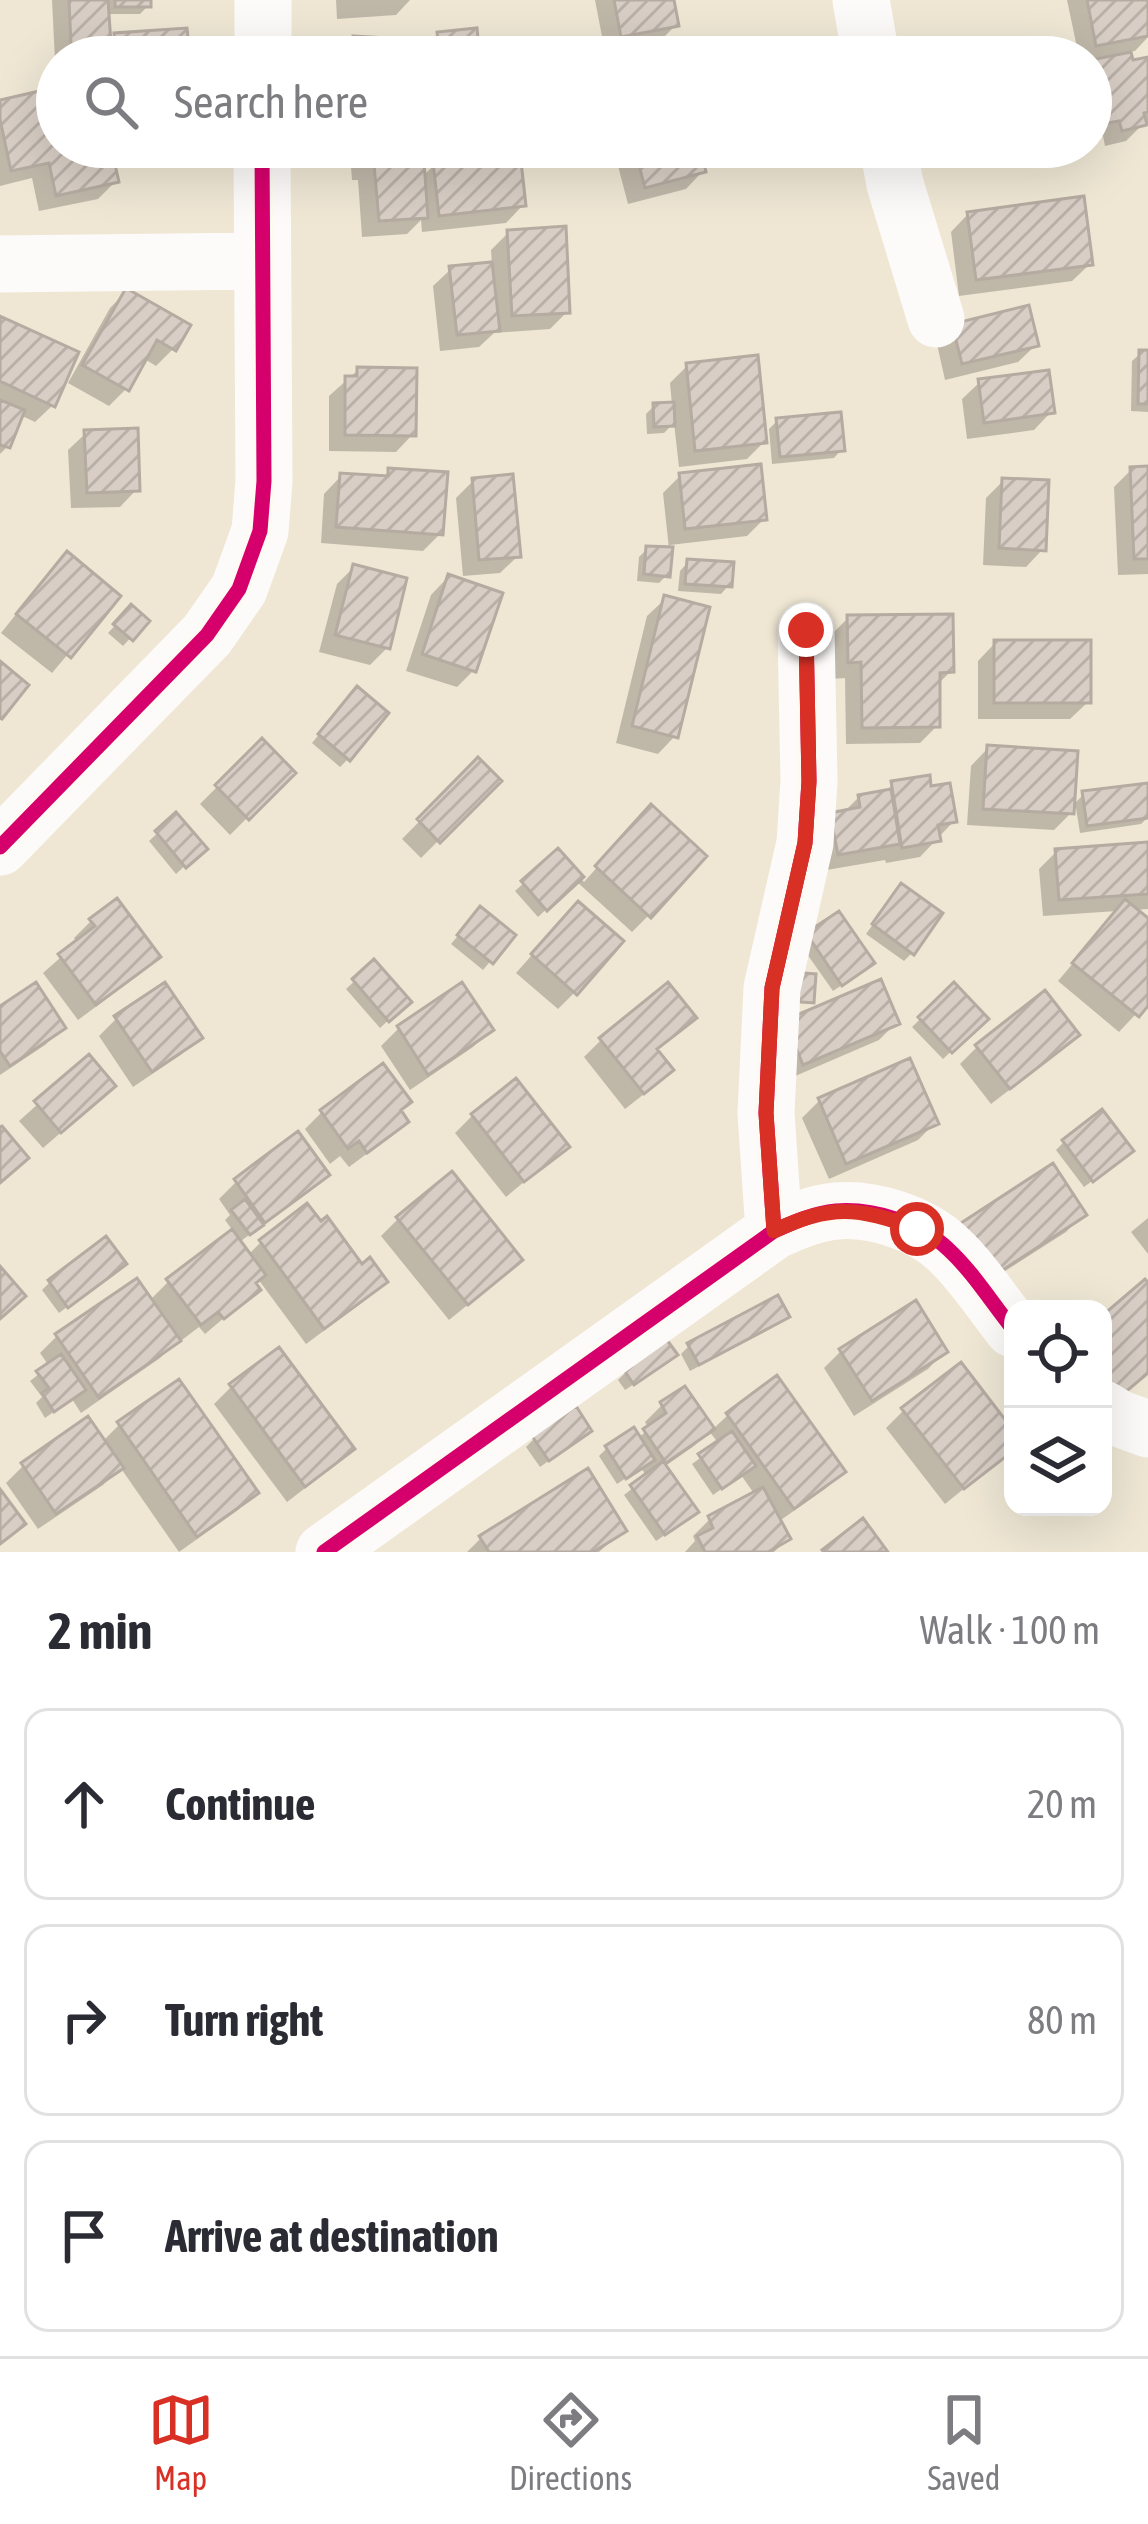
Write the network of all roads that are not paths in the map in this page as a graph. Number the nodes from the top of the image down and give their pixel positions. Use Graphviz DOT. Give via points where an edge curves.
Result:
graph roads {
  1 [pos="263,0"];
  2 [pos="861,0"];
  3 [pos="263,36"];
  4 [pos="868,36"];
  5 [pos="262,168"];
  6 [pos="892,168"];
  7 [pos="262,261"];
  8 [pos="0,264"];
  9 [pos="936,320"];
  10 [pos="806,630"];
  11 [pos="0,847"];
  12 [pos="774,1231"];
  13 [pos="1004,1318"];
  14 [pos="1112,1414"];
  15 [pos="1148,1429"];
  16 [pos="324,1552"];
  1 -- 3 [label="street"];
  2 -- 4 [label="street"];
  5 -- 7 [label="street"];
  6 -- 9 [label="street"];
  7 -- 8 [label="street"];
  7 -- 11 [label="street" via="264,482 260,531 239,589 207,634"];
  10 -- 12 [label="street" via="805,843 772,988 766,1113"];
  12 -- 13 [label="street" via="837,1211 878,1214 948,1248"];
  12 -- 16 [label="street"];
  14 -- 15 [label="street"];
}
